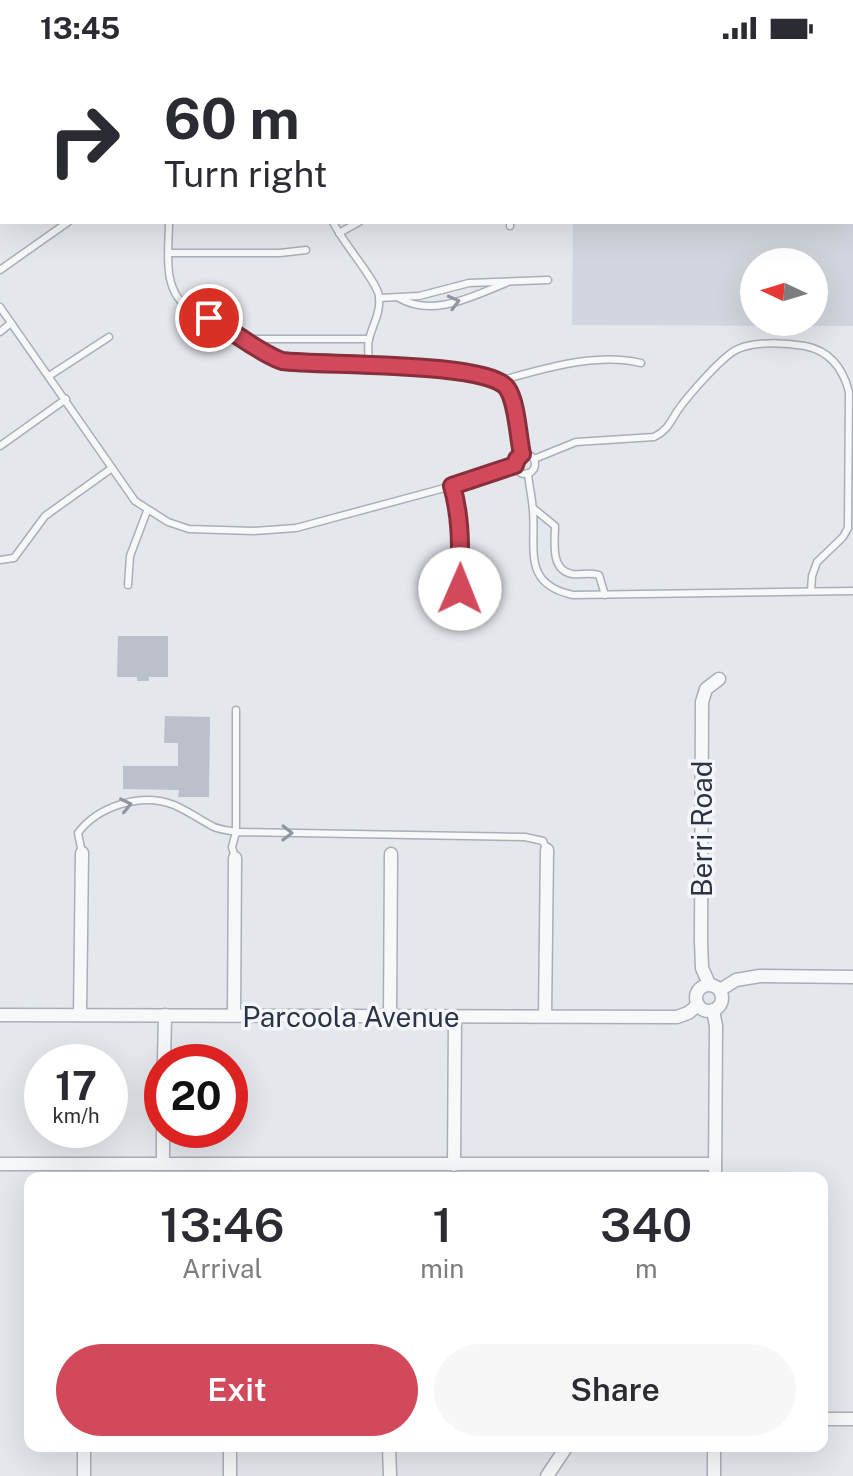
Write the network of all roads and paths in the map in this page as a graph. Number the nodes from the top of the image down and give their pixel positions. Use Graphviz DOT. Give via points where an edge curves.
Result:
graph roads {
  1 [pos="65,224"];
  2 [pos="169,224"];
  3 [pos="334,224"];
  4 [pos="355,224"];
  5 [pos="339,233"];
  6 [pos="306,250"];
  7 [pos="169,253"];
  8 [pos="0,270"];
  9 [pos="548,280"];
  10 [pos="509,282"];
  11 [pos="397,297"];
  12 [pos="379,298"];
  13 [pos="0,307"];
  14 [pos="11,323"];
  15 [pos="0,332"];
  16 [pos="109,337"];
  17 [pos="247,339"];
  18 [pos="369,339"];
  19 [pos="641,363"];
  20 [pos="369,364"];
  21 [pos="49,376"];
  22 [pos="499,381"];
  23 [pos="66,399"];
  24 [pos="0,446"];
  25 [pos="522,454"];
  26 [pos="534,459"];
  27 [pos="515,465"];
  28 [pos="112,468"];
  29 [pos="528,473"];
  30 [pos="452,486"];
  31 [pos="533,508"];
  32 [pos="147,511"];
  33 [pos="0,560"];
  34 [pos="128,585"];
  35 [pos="460,589"];
  36 [pos="811,591"];
  37 [pos="853,591"];
  38 [pos="605,595"];
  39 [pos="719,679"];
  40 [pos="236,710"];
  41 [pos="236,832"];
  42 [pos="547,850"];
  43 [pos="82,853"];
  44 [pos="391,854"];
  45 [pos="235,858"];
  46 [pos="853,977"];
  47 [pos="714,987"];
  48 [pos="698,1005"];
  49 [pos="713,1010"];
  50 [pos="0,1015"];
  51 [pos="80,1015"];
  52 [pos="165,1015"];
  53 [pos="234,1015"];
  54 [pos="390,1016"];
  55 [pos="545,1016"];
  56 [pos="455,1017"];
  57 [pos="164,1044"];
  58 [pos="163,1148"];
  59 [pos="0,1164"];
  60 [pos="163,1164"];
  61 [pos="715,1164"];
  62 [pos="454,1165"];
  63 [pos="87,1171"];
  64 [pos="254,1171"];
  65 [pos="411,1171"];
  66 [pos="560,1171"];
  67 [pos="715,1172"];
  68 [pos="828,1419"];
  69 [pos="853,1419"];
  70 [pos="84,1452"];
  71 [pos="230,1452"];
  72 [pos="389,1452"];
  73 [pos="563,1452"];
  74 [pos="714,1452"];
  75 [pos="84,1476"];
  76 [pos="230,1476"];
  77 [pos="390,1476"];
  78 [pos="547,1476"];
  79 [pos="714,1476"];
  1 -- 8 [label="lane"];
  2 -- 7 [label="lane"];
  3 -- 5 [label="lane"];
  4 -- 5 [label="lane"];
  5 -- 12 [label="lane"];
  6 -- 7 [label="lane"];
  7 -- 17 [label="lane" via="169,274 179,299"];
  9 -- 10 [label="lane"];
  10 -- 11 [label="lane" via="469,283"];
  11 -- 10 [label="lane, one-way" via="418,305 445,305"];
  11 -- 12 [label="lane"];
  12 -- 18 [label="lane"];
  13 -- 14 [label="lane"];
  14 -- 15 [label="lane"];
  14 -- 21 [label="lane"];
  16 -- 21 [label="lane"];
  17 -- 18 [label="lane"];
  17 -- 20 [label="lane" via="282,361"];
  18 -- 20 [label="lane"];
  19 -- 22 [label="lane" via="593,360"];
  20 -- 22 [label="lane"];
  21 -- 23 [label="lane"];
  22 -- 25 [label="lane" via="512,399"];
  23 -- 24 [label="lane"];
  23 -- 28 [label="lane"];
  25 -- 26 [label="lane"];
  25 -- 27 [label="lane"];
  26 -- 29 [label="lane"];
  26 -- 36 [label="lane" via="576,442 654,437 666,431 693,391 738,348 767,344 816,349 832,358 849,392 850,517 843,537 817,562"];
  27 -- 29 [label="lane"];
  27 -- 30 [label="lane"];
  28 -- 32 [label="lane"];
  28 -- 33 [label="lane" via="45,516 14,558"];
  29 -- 31 [label="lane"];
  30 -- 32 [label="lane" via="296,528 189,529"];
  30 -- 35 [label="lane" via="461,527"];
  31 -- 38 [label="lane" via="555,526 558,564 571,574 599,575"];
  31 -- 38 [label="lane" via="534,566 540,578 561,593"];
  32 -- 34 [label="lane" via="130,556"];
  36 -- 37 [label="lane"];
  36 -- 38 [label="lane"];
  39 -- 47 [label="street, Berri Road" via="706,689 702,702 702,968"];
  40 -- 41 [label="lane"];
  41 -- 42 [label="lane, one-way" via="525,837 543,841"];
  43 -- 41 [label="lane, one-way" via="78,833 83,827 104,810 134,802 174,805 213,827"];
  41 -- 45 [label="lane"];
  42 -- 55 [label="street"];
  43 -- 51 [label="street"];
  44 -- 54 [label="street"];
  45 -- 53 [label="street"];
  46 -- 47 [label="street" via="760,976"];
  47 -- 48 [label="street" via="702,986 696,993"];
  47 -- 49 [label="street" via="722,999"];
  48 -- 49 [label="street"];
  48 -- 55 [label="street, Parcoola Avenue" via="677,1017"];
  49 -- 61 [label="street"];
  50 -- 51 [label="street, Parcoola Avenue"];
  51 -- 52 [label="street, Parcoola Avenue"];
  52 -- 53 [label="street, Parcoola Avenue"];
  52 -- 57 [label="street"];
  53 -- 54 [label="street, Parcoola Avenue"];
  54 -- 56 [label="street, Parcoola Avenue"];
  55 -- 56 [label="street, Parcoola Avenue"];
  56 -- 62 [label="street"];
  58 -- 60 [label="street"];
  59 -- 63 [label="street"];
  60 -- 63 [label="street"];
  60 -- 64 [label="street"];
  61 -- 66 [label="street"];
  61 -- 67 [label="street"];
  62 -- 65 [label="street"];
  62 -- 66 [label="street"];
  64 -- 65 [label="street"];
  68 -- 69 [label="street"];
  70 -- 75 [label="street"];
  71 -- 76 [label="street"];
  72 -- 77 [label="street"];
  73 -- 78 [label="street"];
  74 -- 79 [label="street"];
}
